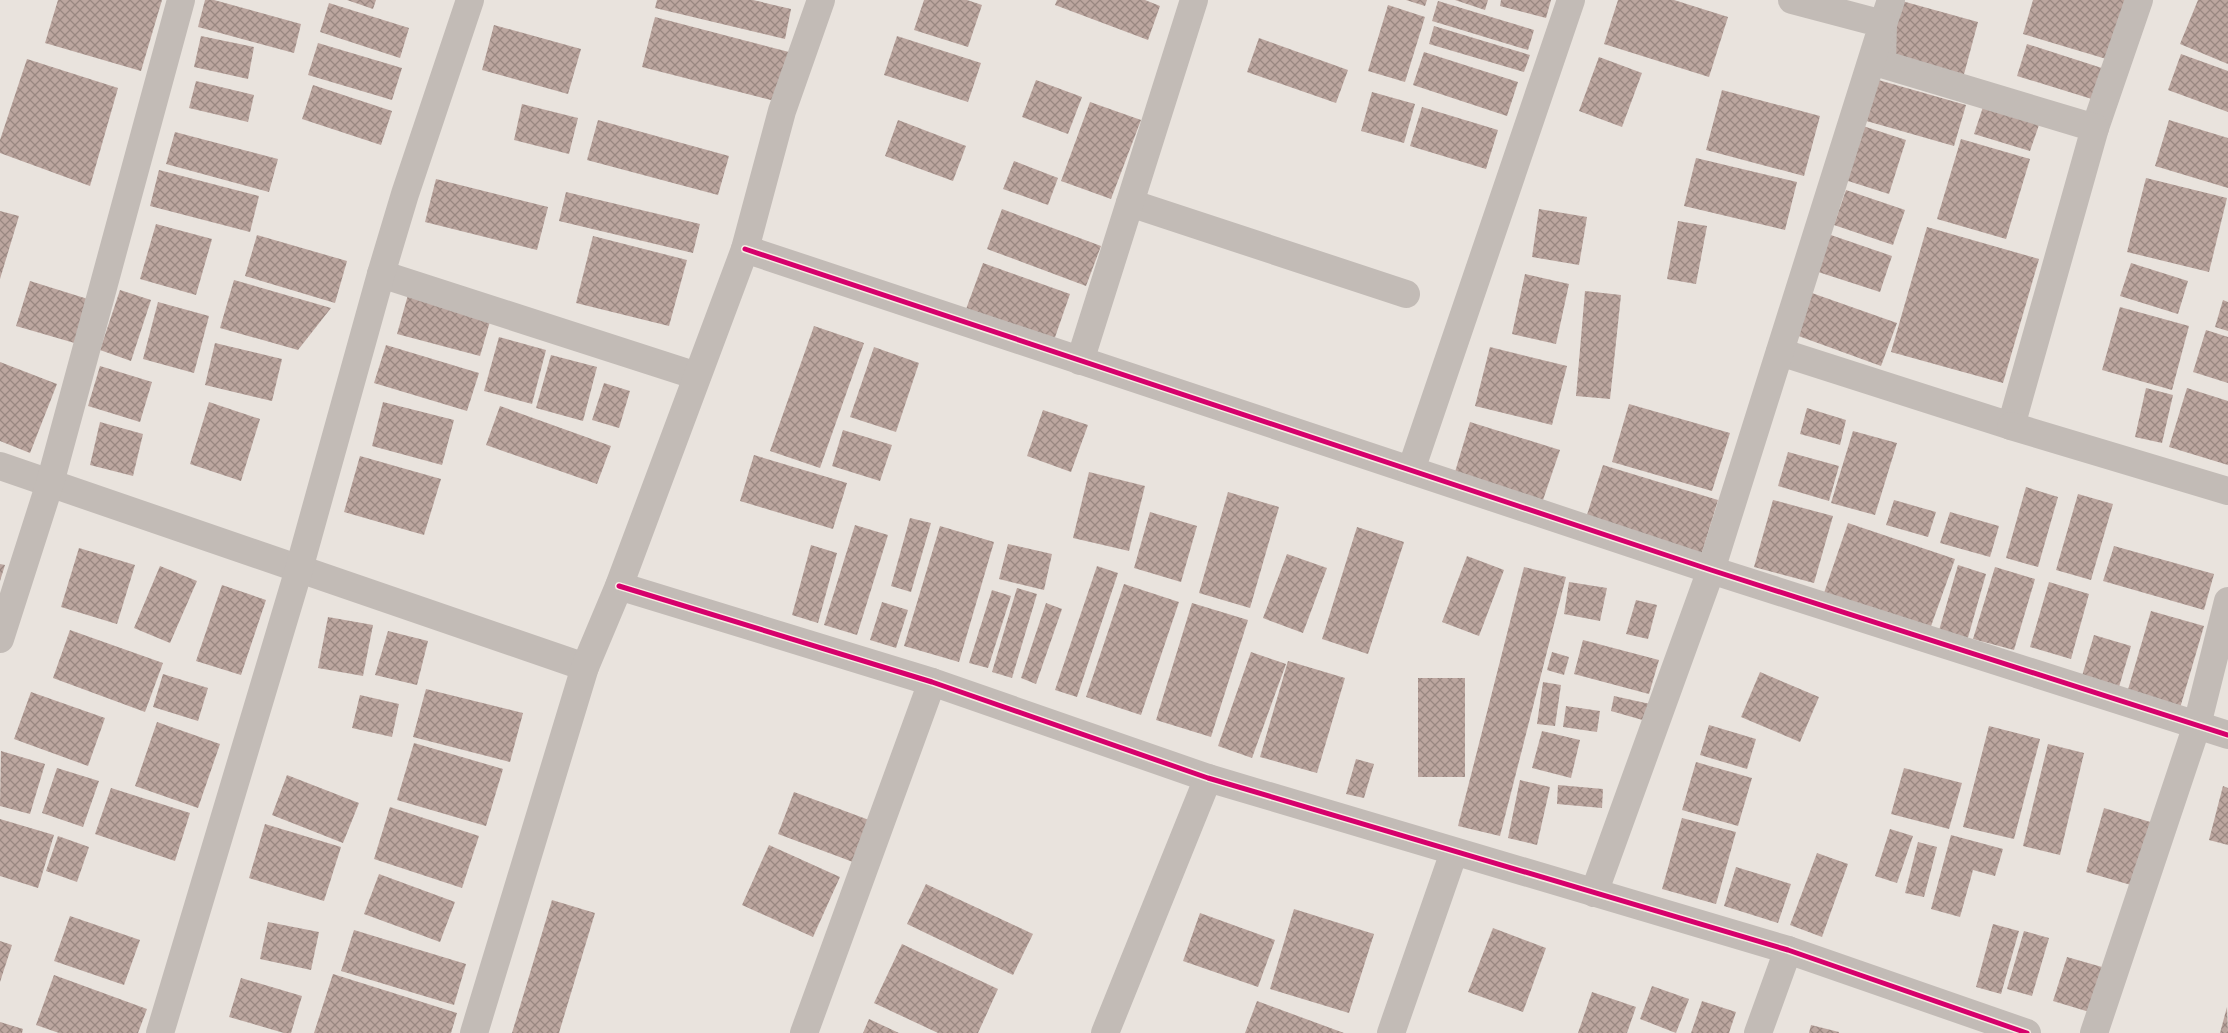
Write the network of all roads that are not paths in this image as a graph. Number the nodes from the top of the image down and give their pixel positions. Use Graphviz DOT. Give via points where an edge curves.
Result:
graph roads {
  1 [pos="181,0"];
  2 [pos="470,0"];
  3 [pos="821,0"];
  4 [pos="1194,0"];
  5 [pos="1571,0"];
  6 [pos="1792,0"];
  7 [pos="2139,0"];
  8 [pos="1887,12"];
  9 [pos="2095,128"];
  10 [pos="1130,202"];
  11 [pos="745,249"];
  12 [pos="381,274"];
  13 [pos="1406,294"];
  14 [pos="1780,352"];
  15 [pos="1080,361"];
  16 [pos="697,376"];
  17 [pos="2011,426"];
  18 [pos="0,466"];
  19 [pos="1411,470"];
  20 [pos="50,483"];
  21 [pos="2228,491"];
  22 [pos="299,569"];
  23 [pos="1711,570"];
  24 [pos="619,586"];
  25 [pos="2228,601"];
  26 [pos="0,639"];
  27 [pos="585,667"];
  28 [pos="932,682"];
  29 [pos="2197,725"];
  30 [pos="2228,736"];
  31 [pos="1208,778"];
  32 [pos="1454,852"];
  33 [pos="1594,893"];
  34 [pos="1788,950"];
  35 [pos="160,1033"];
  36 [pos="474,1033"];
  37 [pos="804,1033"];
  38 [pos="1105,1033"];
  39 [pos="1391,1033"];
  40 [pos="1758,1033"];
  41 [pos="2027,1033"];
  42 [pos="2094,1033"];
  1 -- 20 [label="street"];
  2 -- 12 [label="street"];
  3 -- 11 [label="street" via="782,111"];
  4 -- 10 [label="street"];
  5 -- 19 [label="street"];
  6 -- 8 [label="street"];
  7 -- 9 [label="street"];
  8 -- 9 [label="street" via="1882,64"];
  8 -- 14 [label="street"];
  9 -- 17 [label="street"];
  10 -- 13 [label="street"];
  10 -- 15 [label="street"];
  11 -- 15 [label="street"];
  11 -- 16 [label="street"];
  12 -- 16 [label="street"];
  12 -- 22 [label="street"];
  14 -- 17 [label="street"];
  14 -- 23 [label="street"];
  15 -- 19 [label="street"];
  16 -- 24 [label="street"];
  17 -- 21 [label="street"];
  18 -- 20 [label="street"];
  19 -- 23 [label="street"];
  20 -- 22 [label="street"];
  20 -- 26 [label="street"];
  22 -- 27 [label="street"];
  22 -- 35 [label="street"];
  23 -- 29 [label="street"];
  23 -- 33 [label="street"];
  24 -- 27 [label="street"];
  24 -- 28 [label="street"];
  25 -- 29 [label="street"];
  27 -- 36 [label="street"];
  28 -- 31 [label="street"];
  28 -- 37 [label="street"];
  29 -- 30 [label="street"];
  29 -- 42 [label="street"];
  31 -- 32 [label="street"];
  31 -- 38 [label="street"];
  32 -- 33 [label="street"];
  32 -- 39 [label="street"];
  33 -- 34 [label="street"];
  34 -- 40 [label="street"];
  34 -- 41 [label="street"];
}
